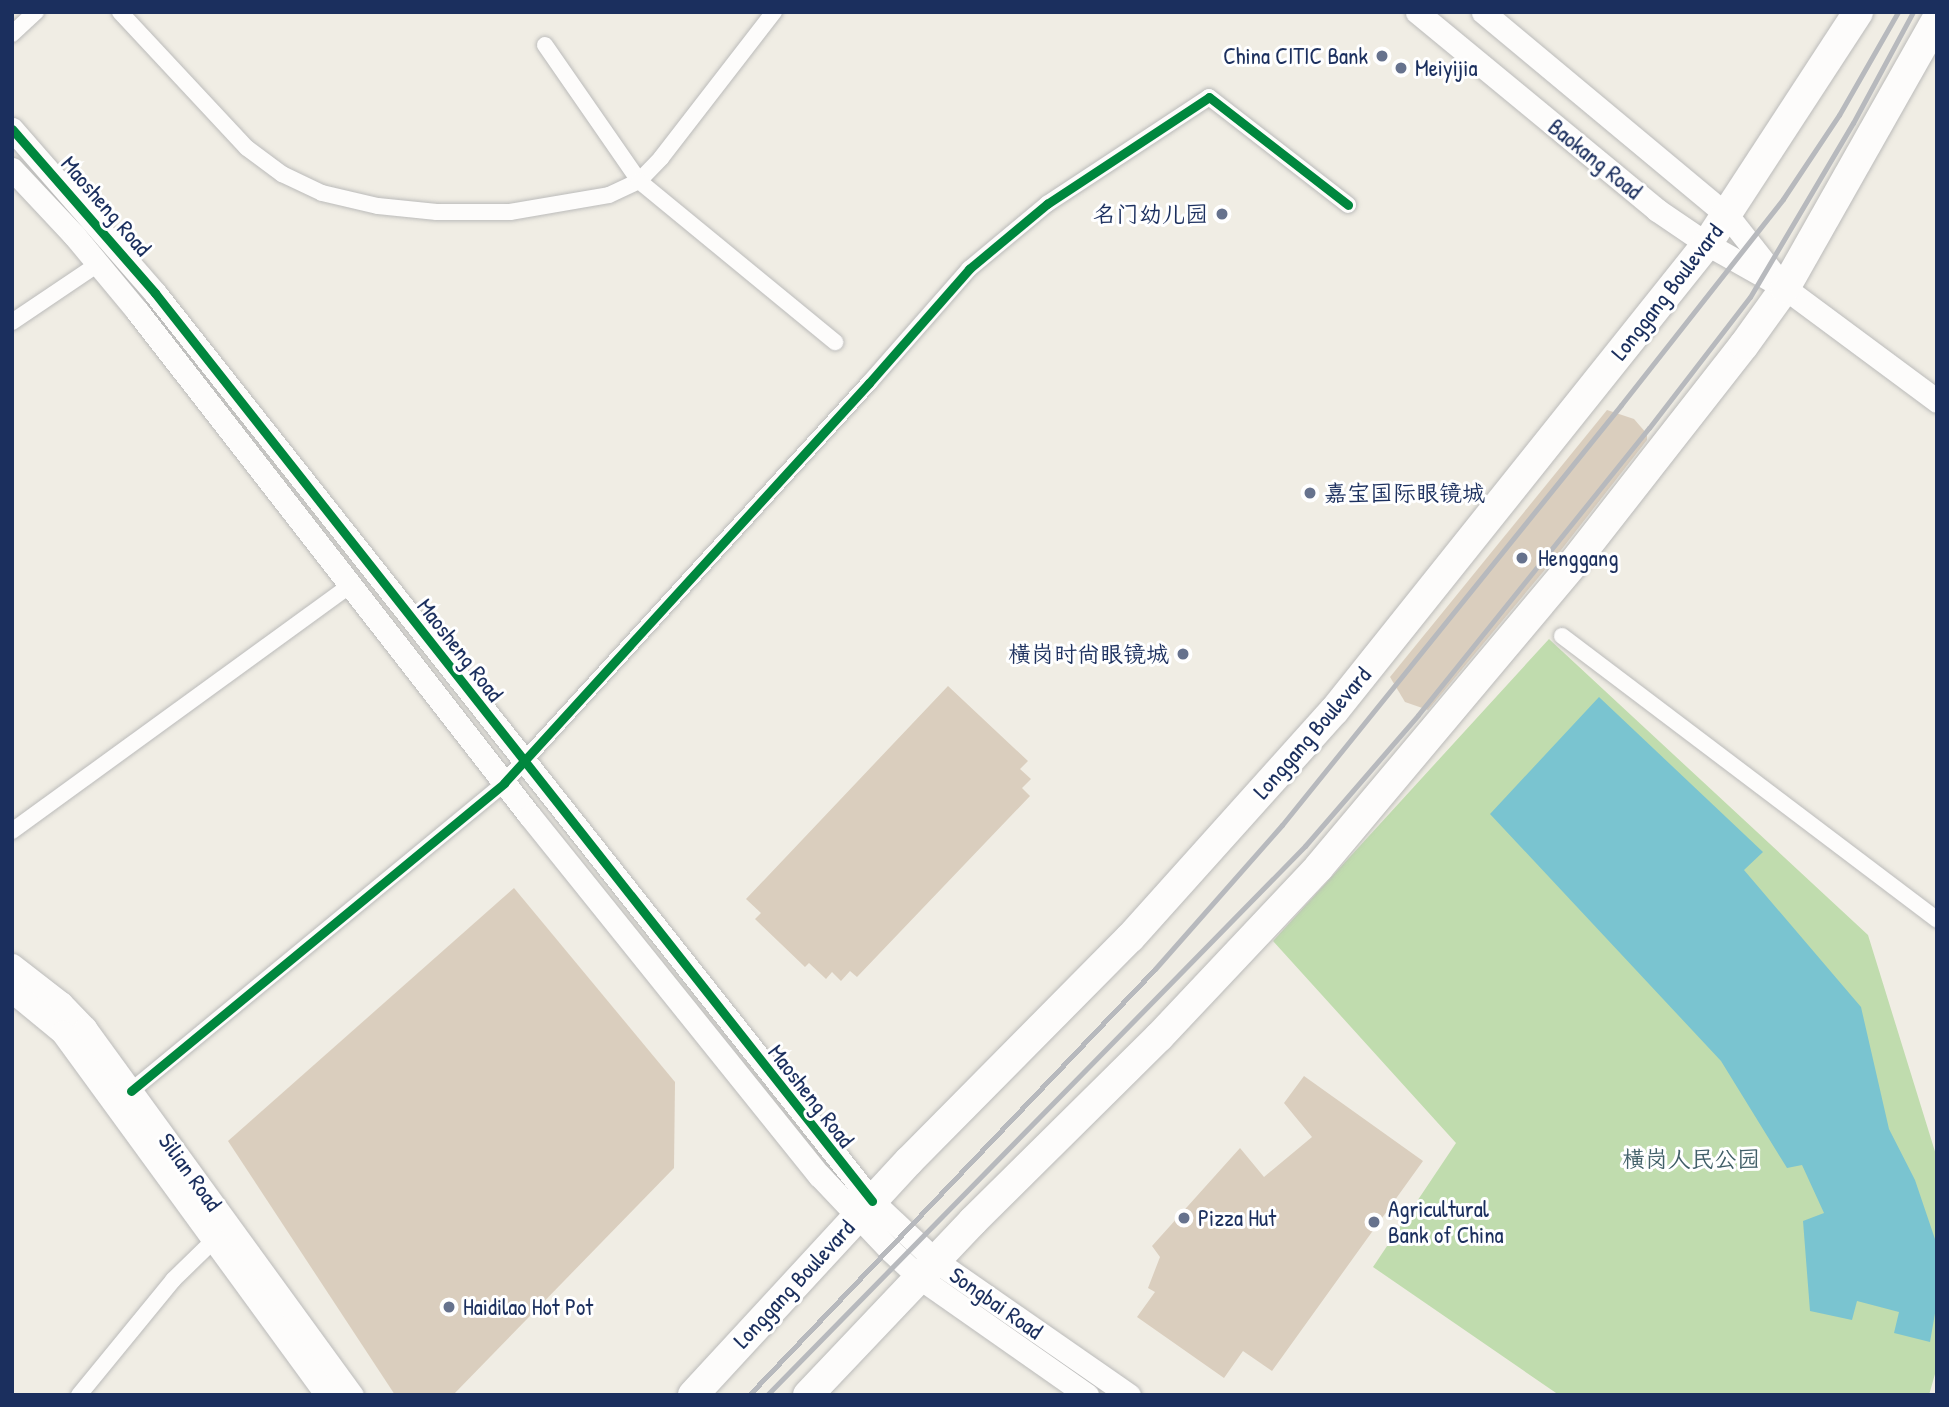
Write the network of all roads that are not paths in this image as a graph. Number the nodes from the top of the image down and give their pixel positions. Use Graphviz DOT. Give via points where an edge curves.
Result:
graph roads {
  1 [pos="36,12"];
  2 [pos="120,12"];
  3 [pos="774,12"];
  4 [pos="1417,12"];
  5 [pos="1483,12"];
  6 [pos="1858,12"];
  7 [pos="1937,19"];
  8 [pos="12,34"];
  9 [pos="545,45"];
  10 [pos="12,129"];
  11 [pos="12,169"];
  12 [pos="639,181"];
  13 [pos="1348,205"];
  14 [pos="1727,215"];
  15 [pos="1707,244"];
  16 [pos="98,264"];
  17 [pos="1785,288"];
  18 [pos="12,322"];
  19 [pos="835,342"];
  20 [pos="1937,401"];
  21 [pos="350,585"];
  22 [pos="1562,636"];
  23 [pos="524,762"];
  24 [pos="504,783"];
  25 [pos="12,831"];
  26 [pos="1937,920"];
  27 [pos="12,965"];
  28 [pos="12,991"];
  29 [pos="131,1091"];
  30 [pos="864,1209"];
  31 [pos="214,1240"];
  32 [pos="928,1269"];
  33 [pos="79,1395"];
  34 [pos="327,1395"];
  35 [pos="352,1395"];
  36 [pos="693,1395"];
  37 [pos="808,1395"];
  38 [pos="1087,1395"];
  39 [pos="1129,1395"];
  1 -- 8 [label="street"];
  2 -- 12 [label="street" via="247,148 282,174 323,193 378,206 437,212 510,212 609,194"];
  3 -- 12 [label="street"];
  4 -- 15 [label="street, Baokang Road" via="1657,210"];
  5 -- 14 [label="street, Baokang Road"];
  6 -- 14 [label="highway, Longgang Boulevard"];
  7 -- 17 [label="highway"];
  9 -- 12 [label="street"];
  10 -- 23 [label="street, Maosheng Road" via="155,293"];
  11 -- 16 [label="street, Maosheng Road"];
  12 -- 19 [label="street"];
  13 -- 23 [label="street" via="1209,97 1047,204 969,269"];
  14 -- 15 [label="highway, Longgang Boulevard"];
  14 -- 17 [label="street, Baokang Road"];
  15 -- 17 [label="street, Baokang Road"];
  15 -- 30 [label="highway, Longgang Boulevard" via="1334,711 1130,938"];
  16 -- 18 [label="street"];
  16 -- 21 [label="street, Maosheng Road"];
  17 -- 20 [label="street, Baokang Road"];
  17 -- 32 [label="highway" via="1572,565 1319,867"];
  21 -- 24 [label="street, Maosheng Road"];
  21 -- 25 [label="street"];
  22 -- 26 [label="street"];
  23 -- 24 [label="street"];
  23 -- 30 [label="street, Maosheng Road"];
  24 -- 29 [label="street"];
  24 -- 30 [label="street, Maosheng Road" via="819,1175"];
  27 -- 29 [label="street, Silian Road" via="85,1028"];
  28 -- 31 [label="street, Silian Road" via="62,1032"];
  29 -- 35 [label="street, Silian Road"];
  30 -- 32 [label="street, Songbai Road"];
  30 -- 36 [label="highway, Longgang Boulevard"];
  31 -- 33 [label="street" via="173,1280"];
  31 -- 34 [label="street, Silian Road"];
  32 -- 37 [label="highway"];
  32 -- 38 [label="street, Songbai Road"];
  32 -- 39 [label="street, Songbai Road"];
}
